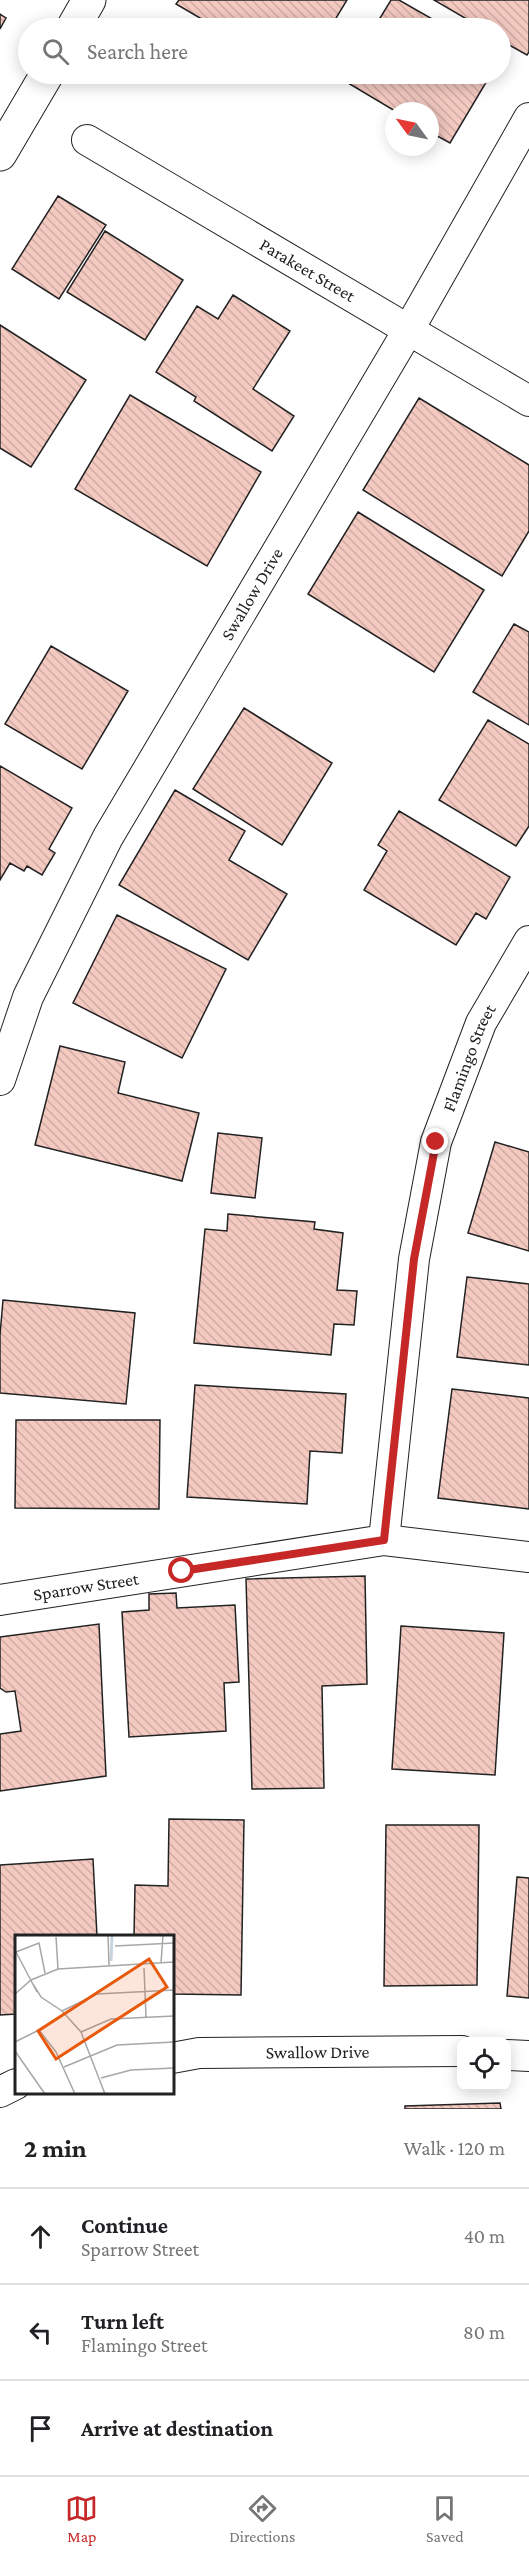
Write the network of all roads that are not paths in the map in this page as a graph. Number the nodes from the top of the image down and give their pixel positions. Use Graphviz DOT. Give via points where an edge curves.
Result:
graph roads {
  1 [pos="89,0"];
  2 [pos="79,18"];
  3 [pos="41,84"];
  4 [pos="529,118"];
  5 [pos="87,140"];
  6 [pos="0,154"];
  7 [pos="409,329"];
  8 [pos="529,401"];
  9 [pos="529,941"];
  10 [pos="0,1080"];
  11 [pos="384,1540"];
  12 [pos="529,1557"];
  13 [pos="0,1600"];
  14 [pos="457,2051"];
  15 [pos="511,2055"];
  16 [pos="529,2056"];
  17 [pos="174,2058"];
  18 [pos="15,2084"];
  19 [pos="0,2092"];
  1 -- 2 [label="street"];
  3 -- 6 [label="street"];
  4 -- 7 [label="street, Swallow Drive"];
  5 -- 7 [label="street, Parakeet Street"];
  7 -- 8 [label="street, Parakeet Street"];
  7 -- 10 [label="street, Swallow Drive" via="108,837 28,997"];
  9 -- 11 [label="street, Flamingo Street" via="481,1023 436,1142 414,1259"];
  11 -- 12 [label="street, Sparrow Street"];
  11 -- 13 [label="street, Sparrow Street"];
  14 -- 17 [label="street, Swallow Drive" via="199,2054"];
  15 -- 16 [label="street"];
  18 -- 19 [label="street"];
}
